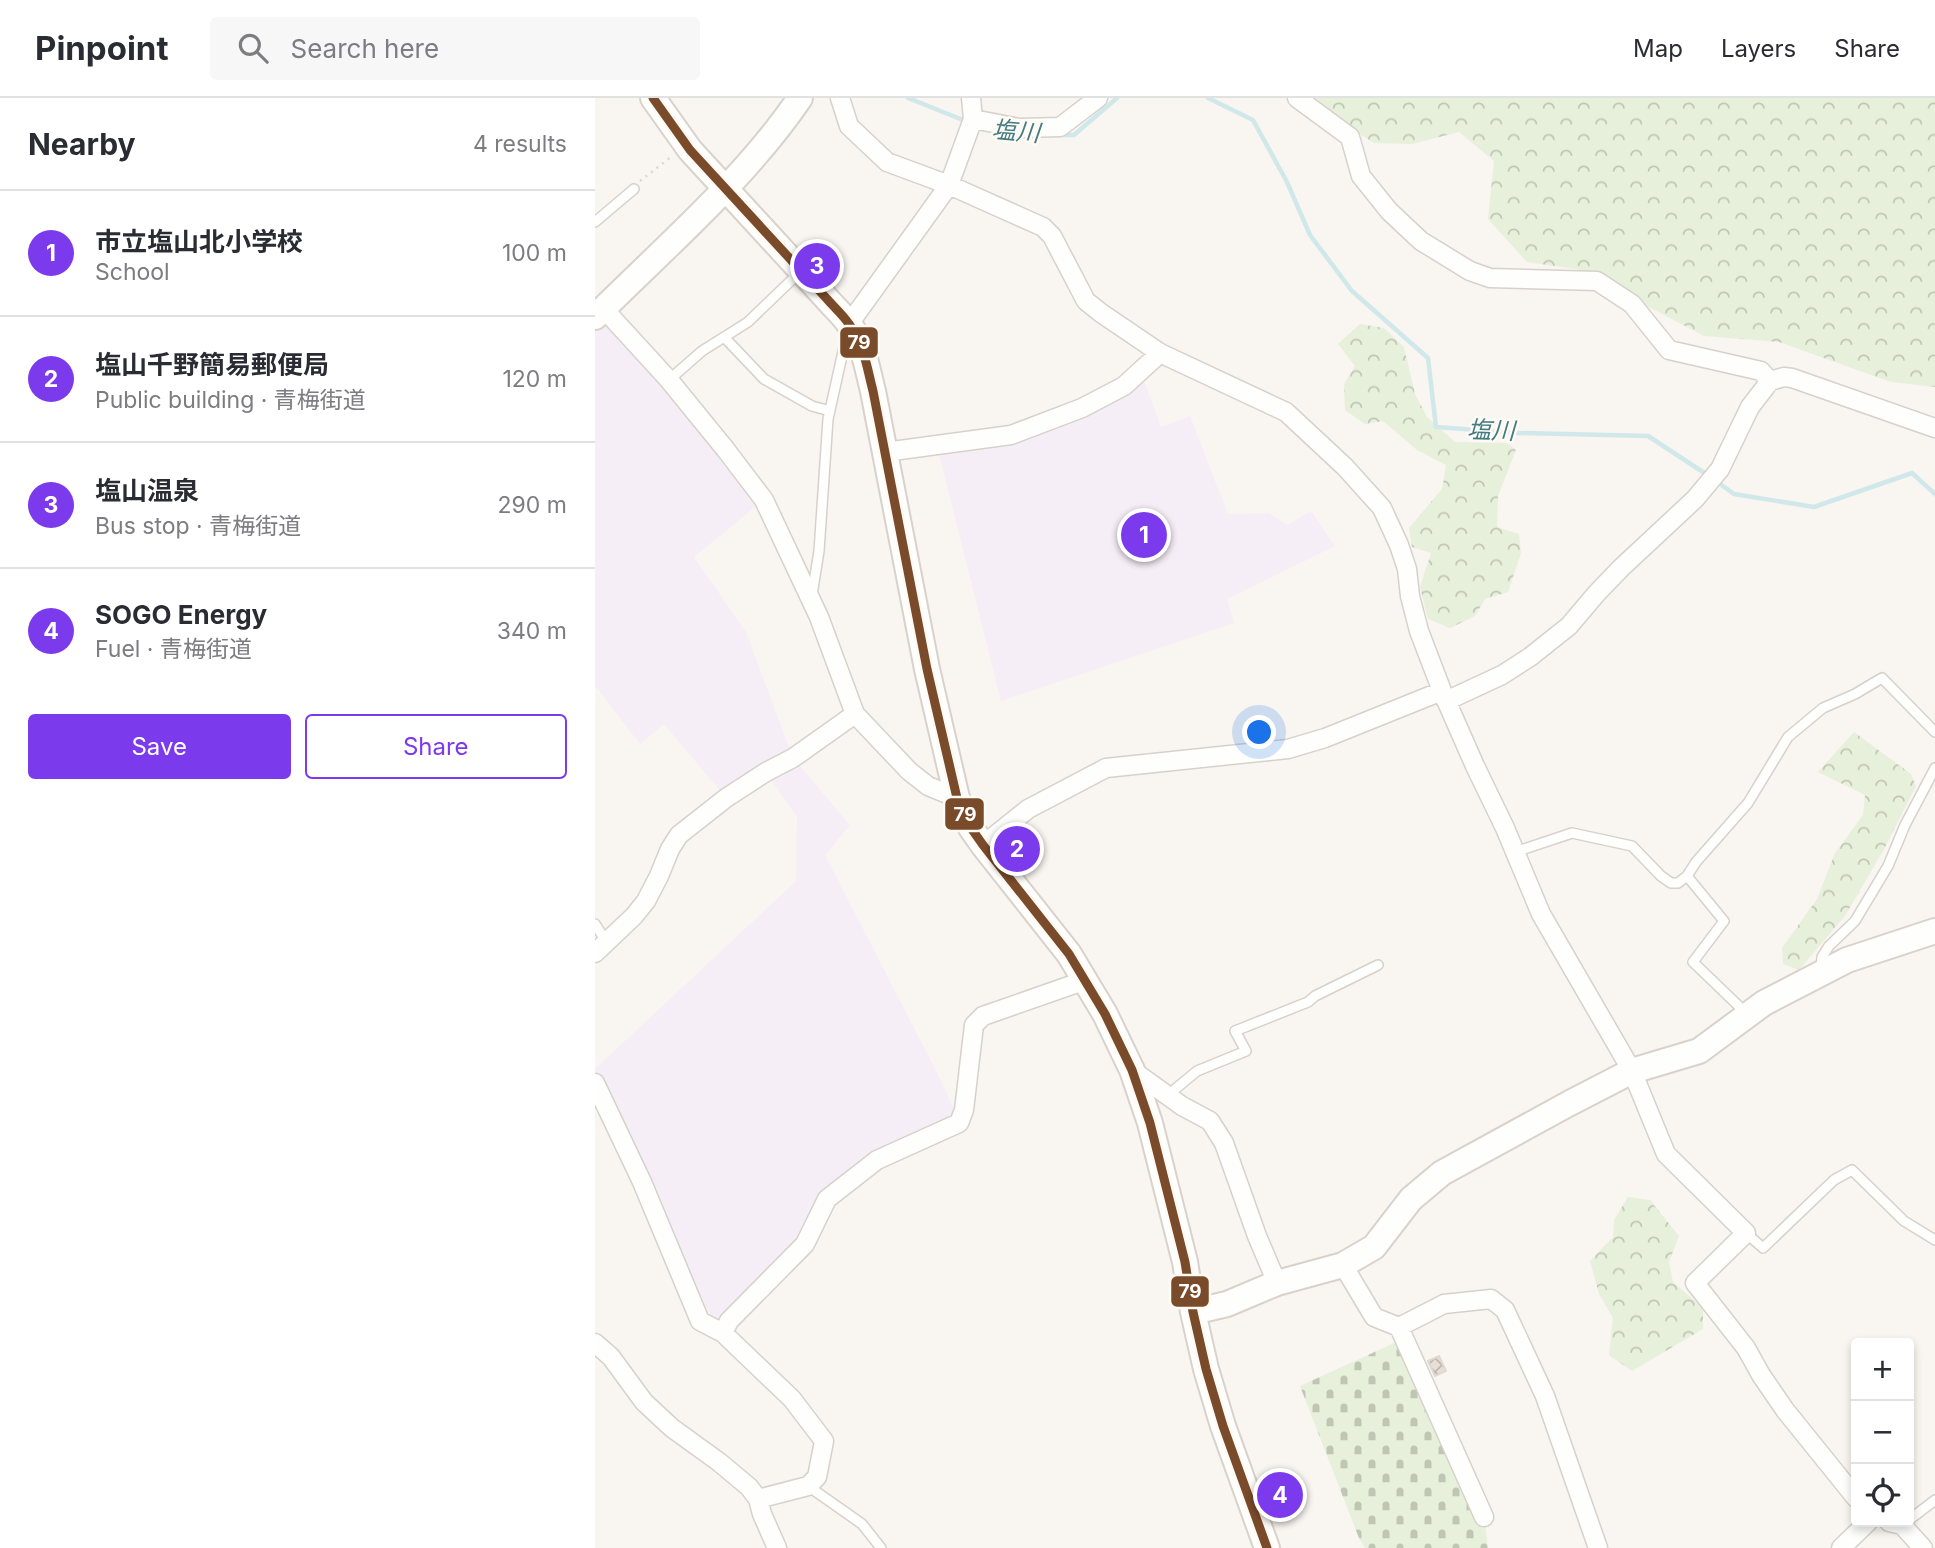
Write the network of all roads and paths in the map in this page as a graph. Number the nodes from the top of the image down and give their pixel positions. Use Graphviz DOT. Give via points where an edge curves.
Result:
graph roads {
  1 [pos="653,98"];
  2 [pos="800,98"];
  3 [pos="841,98"];
  4 [pos="971,98"];
  5 [pos="1098,98"];
  6 [pos="1297,98"];
  7 [pos="973,119"];
  8 [pos="687,145"];
  9 [pos="949,185"];
  10 [pos="634,188"];
  11 [pos="726,188"];
  12 [pos="595,222"];
  13 [pos="801,271"];
  14 [pos="599,313"];
  15 [pos="849,324"];
  16 [pos="724,337"];
  17 [pos="1160,353"];
  18 [pos="669,380"];
  19 [pos="1770,381"];
  20 [pos="830,411"];
  21 [pos="1935,428"];
  22 [pos="885,452"];
  23 [pos="811,600"];
  24 [pos="1444,696"];
  25 [pos="855,714"];
  26 [pos="1935,732"];
  27 [pos="1935,768"];
  28 [pos="957,797"];
  29 [pos="982,845"];
  30 [pos="1515,852"];
  31 [pos="1687,876"];
  32 [pos="595,924"];
  33 [pos="1935,930"];
  34 [pos="601,948"];
  35 [pos="1378,965"];
  36 [pos="1820,973"];
  37 [pos="1086,980"];
  38 [pos="1747,1014"];
  39 [pos="1132,1070"];
  40 [pos="1632,1071"];
  41 [pos="595,1083"];
  42 [pos="1168,1096"];
  43 [pos="1746,1233"];
  44 [pos="1935,1240"];
  45 [pos="1343,1265"];
  46 [pos="1277,1283"];
  47 [pos="1193,1312"];
  48 [pos="1399,1327"];
  49 [pos="723,1333"];
  50 [pos="595,1343"];
  51 [pos="808,1486"];
  52 [pos="1851,1492"];
  53 [pos="758,1499"];
  54 [pos="1935,1500"];
  55 [pos="1914,1514"];
  56 [pos="1484,1517"];
  57 [pos="1863,1527"];
  58 [pos="1906,1527"];
  59 [pos="777,1548"];
  60 [pos="881,1548"];
  61 [pos="1267,1548"];
  62 [pos="1598,1548"];
  63 [pos="1841,1548"];
  64 [pos="1923,1548"];
  1 -- 8 [label="street"];
  2 -- 11 [label="street"];
  3 -- 9 [label="street" via="849,126 887,162"];
  4 -- 7 [label="street"];
  5 -- 7 [label="street" via="1061,127 1019,128"];
  6 -- 19 [label="street" via="1350,137 1361,176 1420,242 1490,278 1597,281 1632,304 1669,350 1761,371"];
  7 -- 9 [label="street"];
  8 -- 10 [label="path"];
  8 -- 11 [label="street"];
  9 -- 15 [label="street"];
  9 -- 17 [label="street" via="1043,227 1086,301"];
  10 -- 12 [label="lane"];
  11 -- 13 [label="street"];
  11 -- 14 [label="street"];
  13 -- 15 [label="street"];
  13 -- 16 [label="lane" via="748,322"];
  14 -- 18 [label="street"];
  15 -- 20 [label="lane"];
  15 -- 22 [label="street" via="864,354"];
  16 -- 18 [label="lane"];
  16 -- 20 [label="lane" via="764,379"];
  17 -- 22 [label="street" via="1123,386 1083,408 1011,435"];
  17 -- 24 [label="street" via="1286,412 1382,509 1407,569 1419,631"];
  18 -- 23 [label="street" via="764,500"];
  19 -- 21 [label="street" via="1792,378"];
  19 -- 24 [label="street" via="1750,407 1720,469 1569,626 1502,675"];
  20 -- 23 [label="lane"];
  22 -- 28 [label="street"];
  23 -- 25 [label="street"];
  24 -- 29 [label="street" via="1288,749 1106,768 1028,809"];
  24 -- 30 [label="street"];
  25 -- 28 [label="street" via="909,771 928,786"];
  25 -- 34 [label="street" via="726,798 679,835 646,901"];
  26 -- 31 [label="lane" via="1882,678 1823,708 1788,737 1748,803"];
  27 -- 36 [label="lane" via="1888,866 1855,921 1822,957"];
  28 -- 29 [label="street"];
  29 -- 37 [label="street"];
  30 -- 31 [label="lane" via="1572,833 1632,846 1671,883"];
  30 -- 40 [label="street" via="1541,914"];
  31 -- 38 [label="lane" via="1724,920 1693,962"];
  32 -- 34 [label="lane"];
  33 -- 36 [label="street"];
  35 -- 42 [label="lane" via="1308,1002 1235,1031 1246,1051 1197,1071"];
  36 -- 38 [label="street"];
  37 -- 39 [label="street"];
  37 -- 49 [label="street" via="983,1016 974,1025 959,1123 877,1160 827,1199 805,1244 729,1321"];
  38 -- 40 [label="street" via="1699,1051"];
  39 -- 42 [label="street"];
  39 -- 47 [label="street" via="1185,1262"];
  40 -- 43 [label="street" via="1667,1154"];
  40 -- 45 [label="street" via="1442,1173 1411,1199 1374,1247"];
  41 -- 49 [label="street" via="700,1321"];
  42 -- 46 [label="street" via="1210,1121 1224,1143"];
  43 -- 44 [label="lane" via="1763,1248 1833,1180 1852,1170 1904,1221"];
  43 -- 52 [label="street" via="1695,1283 1746,1348 1785,1410"];
  45 -- 46 [label="street"];
  45 -- 48 [label="street" via="1374,1317"];
  46 -- 47 [label="street" via="1227,1304"];
  47 -- 61 [label="street" via="1223,1426"];
  48 -- 56 [label="street"];
  48 -- 62 [label="street" via="1444,1304 1490,1299 1505,1310 1545,1396"];
  49 -- 51 [label="street" via="792,1399 824,1441 817,1477"];
  50 -- 53 [label="street" via="644,1402"];
  51 -- 53 [label="street"];
  51 -- 60 [label="lane" via="862,1524"];
  53 -- 59 [label="street"];
  54 -- 55 [label="lane"];
  57 -- 63 [label="street"];
  58 -- 64 [label="street"];
}
